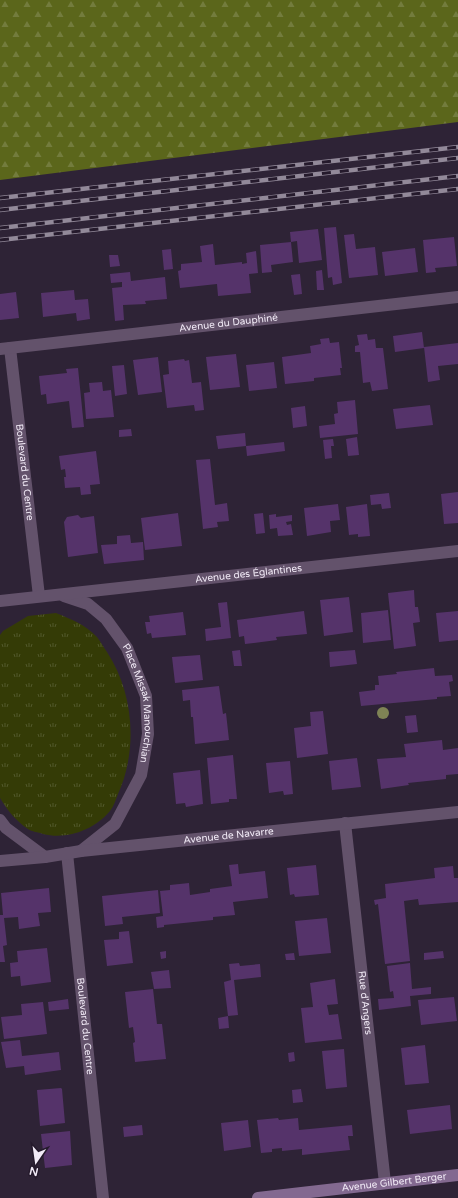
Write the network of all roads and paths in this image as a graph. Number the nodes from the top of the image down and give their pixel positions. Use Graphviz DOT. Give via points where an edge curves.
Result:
graph roads {
  1 [pos="458,297"];
  2 [pos="5,348"];
  3 [pos="458,551"];
  4 [pos="59,594"];
  5 [pos="39,596"];
  6 [pos="15,599"];
  7 [pos="0,602"];
  8 [pos="0,609"];
  9 [pos="458,812"];
  10 [pos="0,820"];
  11 [pos="345,823"];
  12 [pos="81,851"];
  13 [pos="67,853"];
  14 [pos="45,856"];
  15 [pos="0,861"];
  16 [pos="458,1175"];
  17 [pos="385,1183"];
  18 [pos="103,1198"];
  19 [pos="258,1198"];
  1 -- 2 [label="street, Avenue du Dauphiné"];
  2 -- 5 [label="street, Boulevard du Centre"];
  3 -- 4 [label="street, Avenue des Églantines"];
  4 -- 5 [label="street, Avenue des Églantines"];
  4 -- 12 [label="street, Place Missak Manouchian" via="88,604 106,619 127,648 146,696 148,734 141,775 115,824"];
  5 -- 6 [label="street, Avenue des Églantines"];
  6 -- 7 [label="street, Avenue des Églantines"];
  6 -- 8 [label="street"];
  9 -- 11 [label="street, Avenue de Navarre"];
  10 -- 14 [label="street" via="6,828"];
  11 -- 12 [label="street, Avenue de Navarre"];
  11 -- 17 [label="street, Rue d'Angers"];
  12 -- 13 [label="street, Avenue de Navarre"];
  13 -- 14 [label="street, Avenue de Navarre"];
  13 -- 18 [label="street, Boulevard du Centre"];
  14 -- 15 [label="street, Avenue de Navarre"];
  16 -- 17 [label="street, Avenue Gilbert Berger"];
  17 -- 19 [label="street, Avenue Gilbert Berger"];
}
